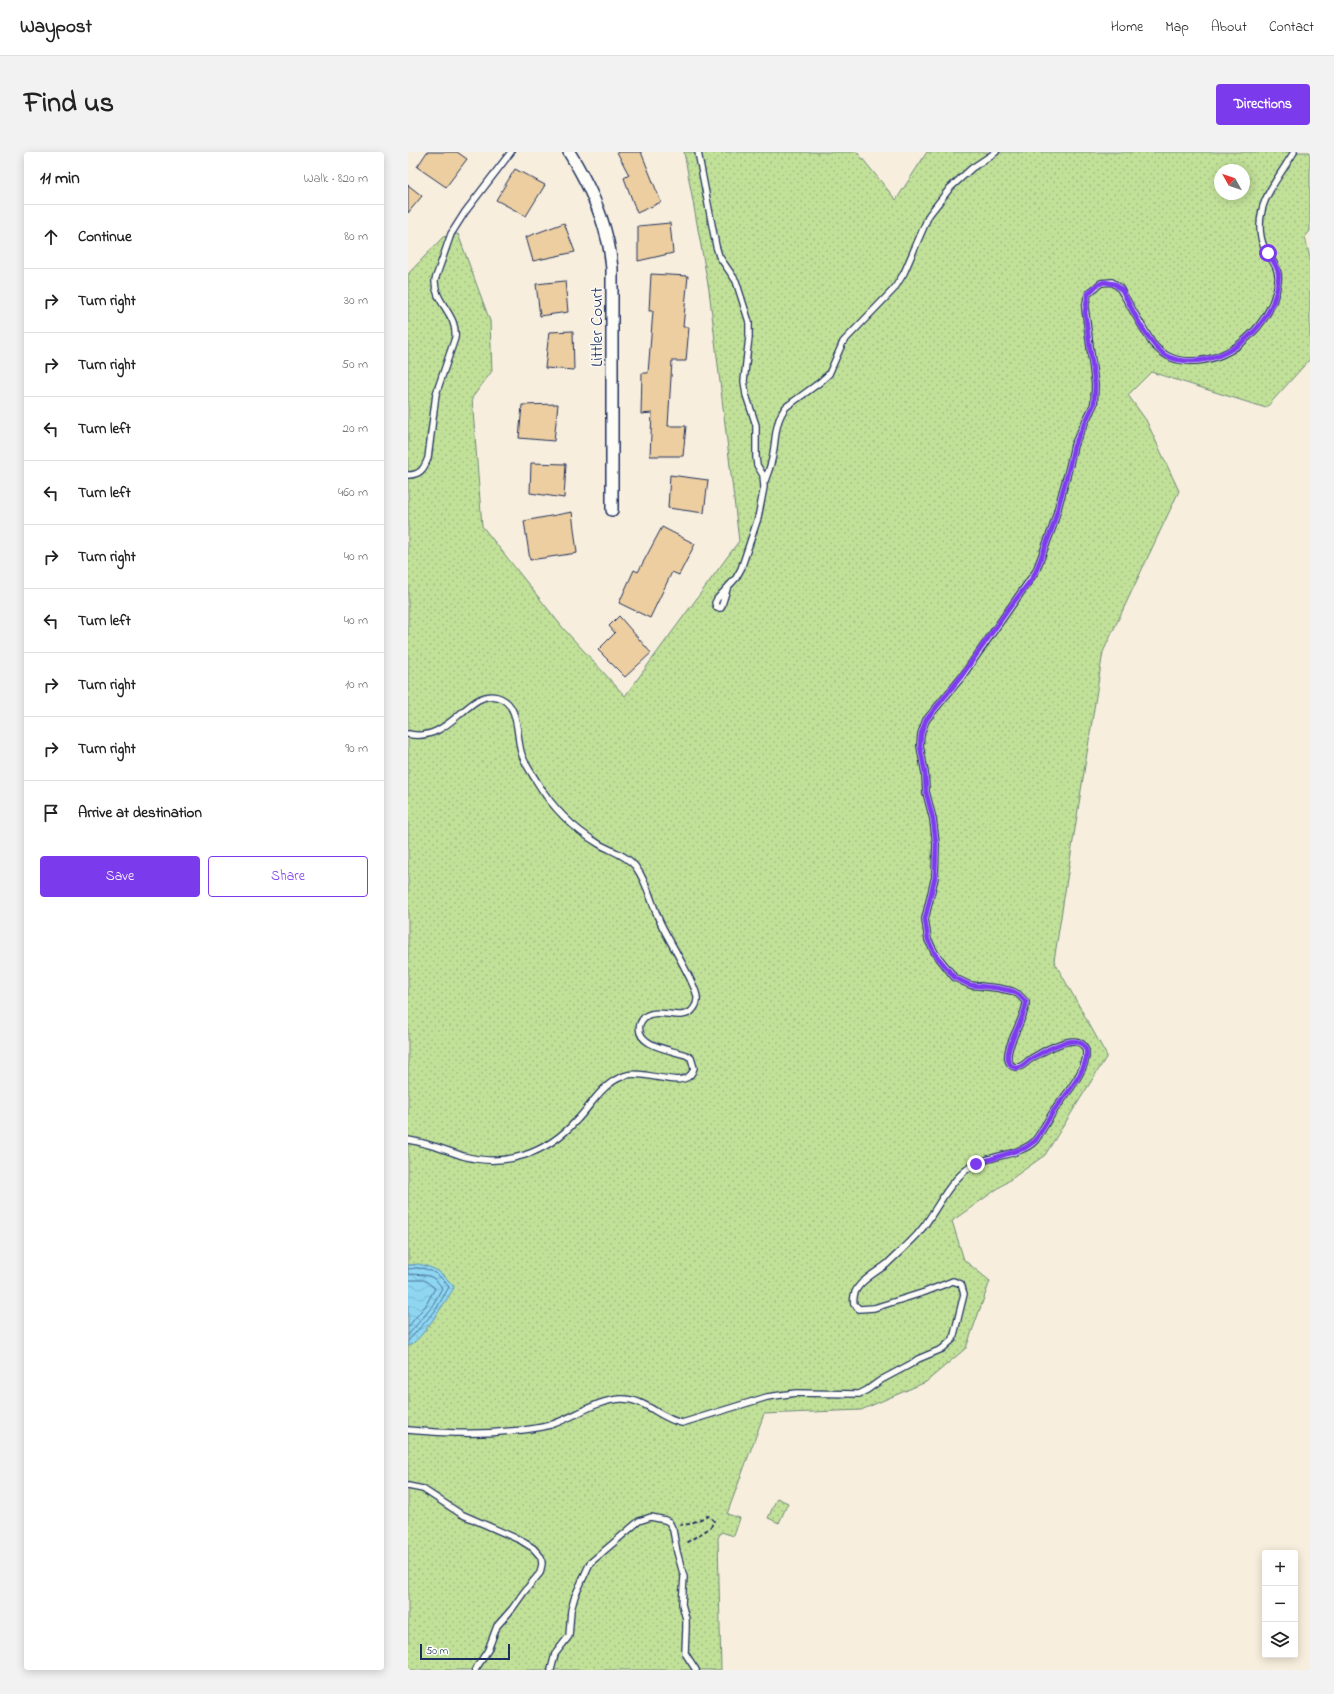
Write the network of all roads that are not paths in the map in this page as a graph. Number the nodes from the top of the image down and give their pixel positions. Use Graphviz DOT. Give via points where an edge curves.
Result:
graph roads {
  1 [pos="511,152"];
  2 [pos="569,152"];
  3 [pos="698,152"];
  4 [pos="996,152"];
  5 [pos="1294,152"];
  6 [pos="408,475"];
  7 [pos="764,487"];
  8 [pos="612,510"];
  9 [pos="727,589"];
  10 [pos="408,734"];
  11 [pos="408,1140"];
  12 [pos="408,1430"];
  13 [pos="408,1486"];
  14 [pos="475,1670"];
  15 [pos="551,1670"];
  16 [pos="696,1670"];
  1 -- 6 [label="lane" via="451,234 436,280 435,285 440,299 454,322 455,338 436,394 428,458 420,472"];
  2 -- 8 [label="street, Littler Court" via="596,207 607,237 612,269"];
  3 -- 7 [label="lane" via="716,246 719,256 736,281 749,322 744,381 756,425 756,458 763,475"];
  4 -- 7 [label="lane" via="972,168 950,188 929,215 904,273 894,289 843,342 829,374 782,412 777,424 773,454"];
  5 -- 12 [label="lane" via="1265,201 1261,215 1260,235 1264,248 1278,272 1275,295 1263,320 1238,345 1219,356 1203,360 1169,358 1152,343 1122,290 1115,284 1101,283 1088,294 1085,312 1095,385 1094,404 1074,446 1068,474 1043,553 1031,580 926,720 921,734 920,746 926,792 936,844 935,877 925,919 930,945 955,978 970,985 1012,991 1026,1002 1008,1057 1012,1066 1017,1068 1069,1041 1080,1042 1087,1052 1079,1076 1035,1141 1025,1148 981,1161 965,1171 947,1191 924,1229 859,1286 854,1294 854,1304 862,1310 953,1282 961,1284 964,1294 953,1339 942,1349 918,1359 859,1394 796,1393 774,1396 682,1423 667,1419 647,1405 620,1399 594,1406 552,1425 531,1429 482,1434"];
  7 -- 9 [label="lane" via="758,518 744,562"];
  10 -- 11 [label="lane" via="421,735 438,731 482,698 495,696 508,703 514,713 524,761 540,788 555,807 588,837 626,858 635,866 663,928 688,973 697,998 689,1013 651,1014 641,1021 639,1028 647,1042 690,1058 694,1068 686,1079 639,1074 622,1076 601,1090 581,1117 558,1138 516,1159 480,1160 438,1146"];
  13 -- 14 [label="lane" via="423,1489 461,1514 520,1540 541,1557 540,1573 497,1626 488,1650"];
  15 -- 16 [label="lane" via="555,1654 569,1636 575,1596 590,1563 639,1521 651,1517 665,1520 673,1530 684,1577 682,1604 686,1619 685,1653"];
}
